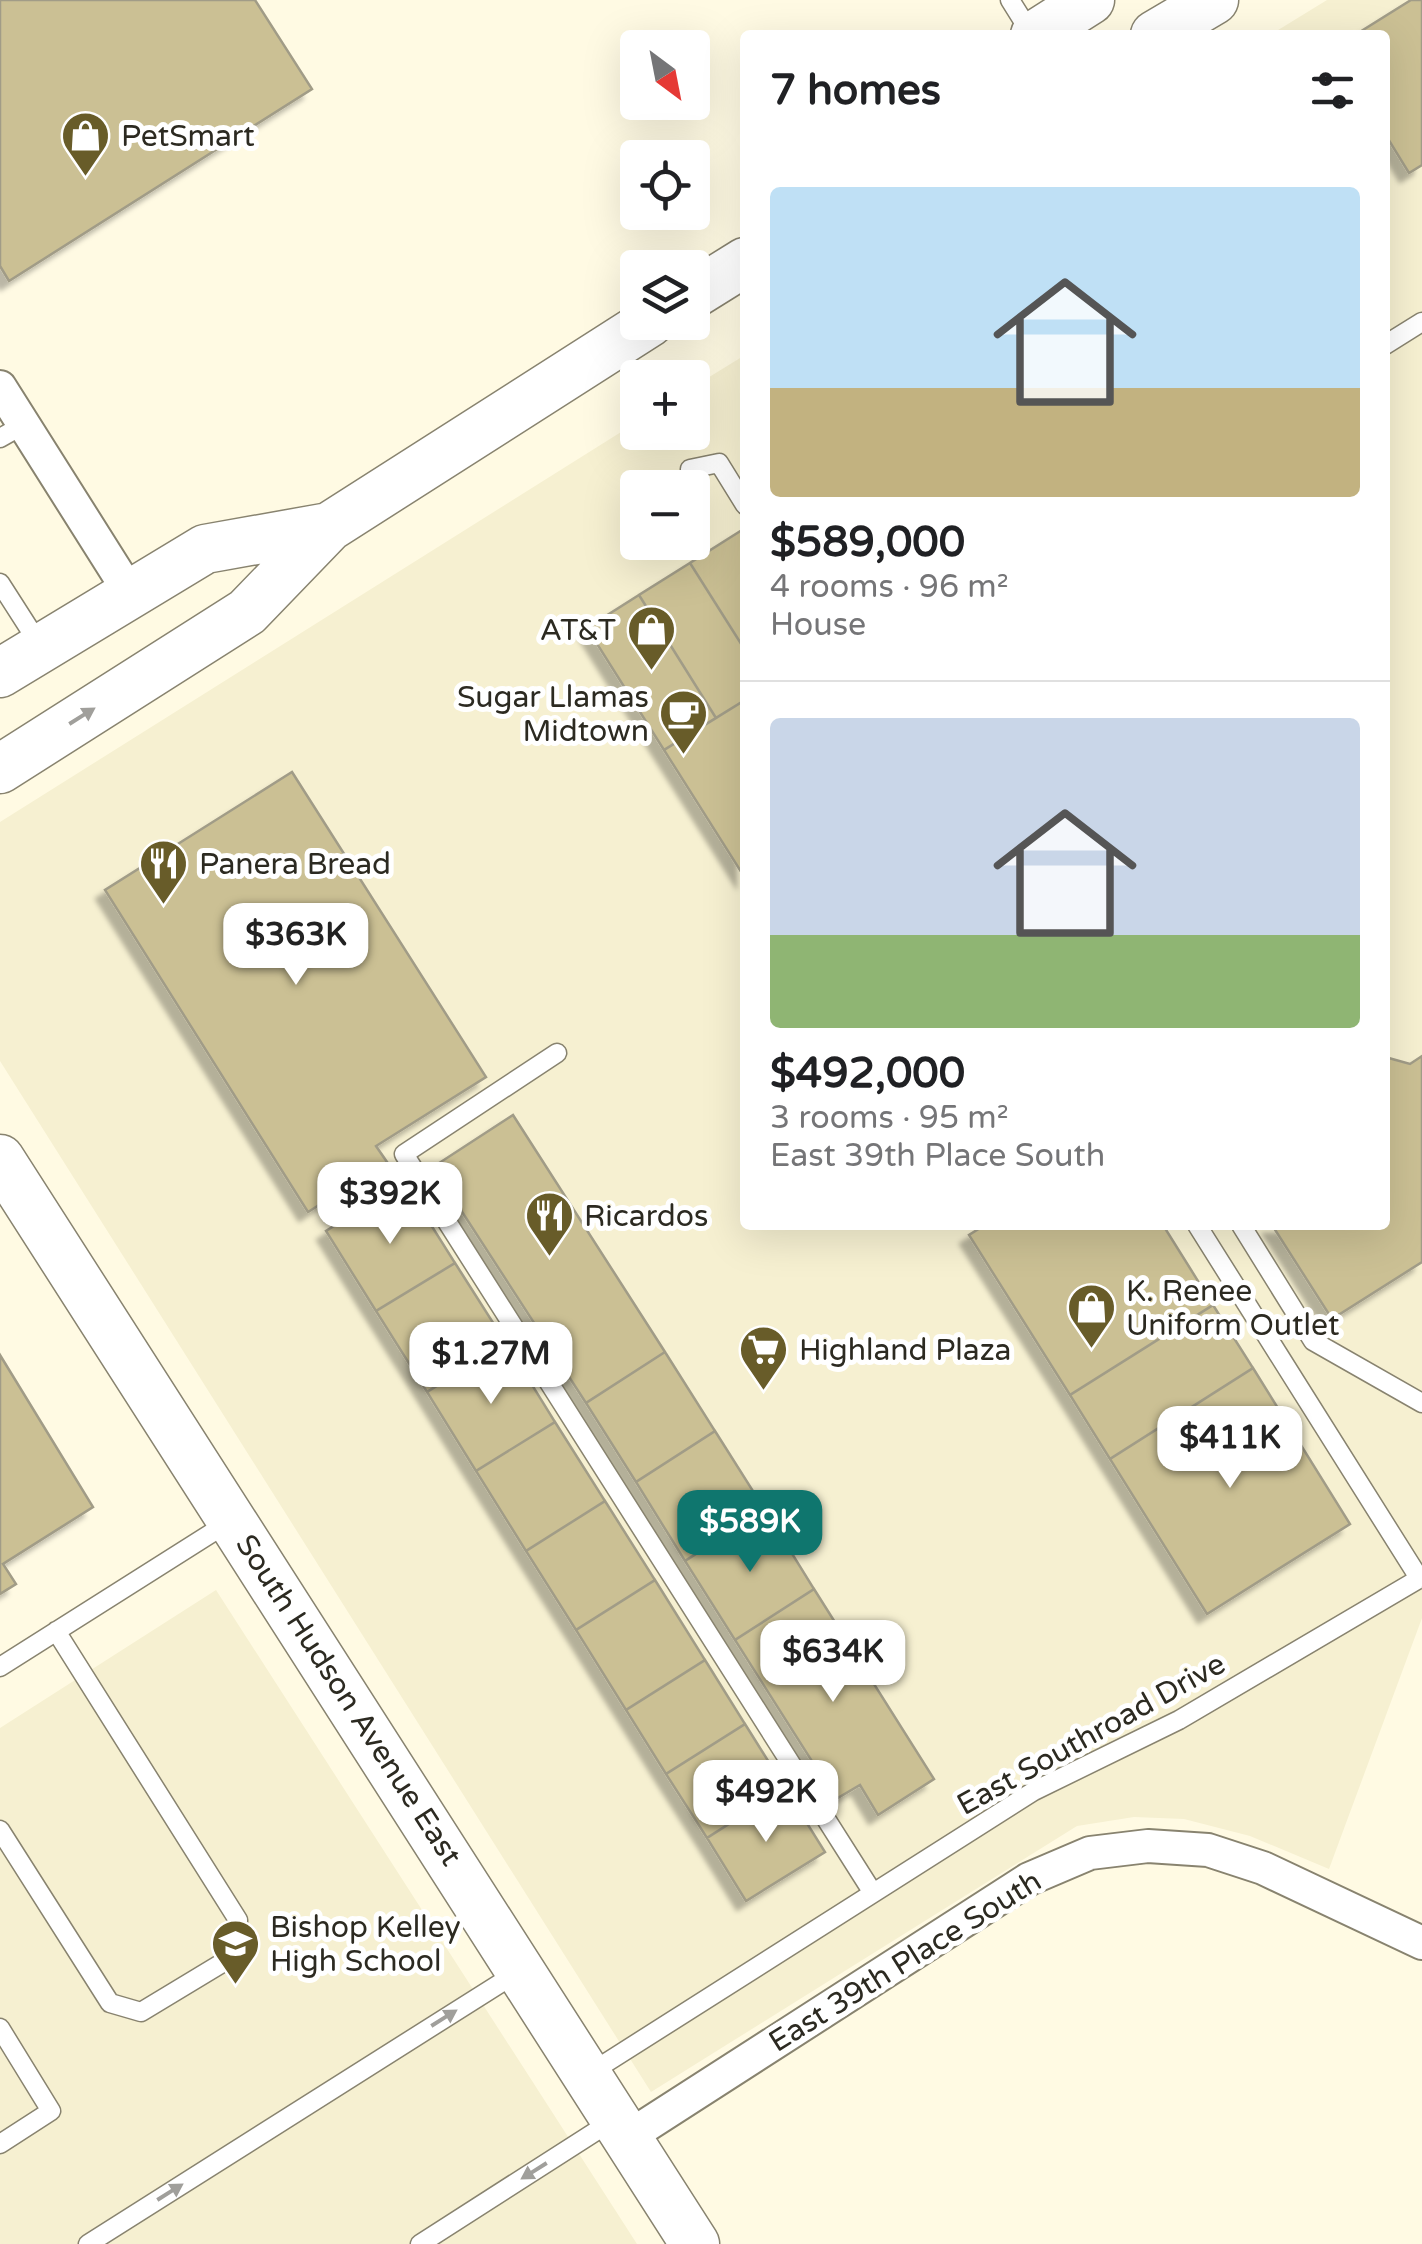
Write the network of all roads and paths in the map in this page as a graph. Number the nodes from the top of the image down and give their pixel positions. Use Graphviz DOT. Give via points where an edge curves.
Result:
graph roads {
  1 [pos="1010,0"];
  2 [pos="1090,0"];
  3 [pos="1214,0"];
  4 [pos="1031,30"];
  5 [pos="1042,30"];
  6 [pos="1163,30"];
  7 [pos="740,265"];
  8 [pos="710,284"];
  9 [pos="1422,322"];
  10 [pos="622,340"];
  11 [pos="1390,342"];
  12 [pos="0,387"];
  13 [pos="11,431"];
  14 [pos="690,468"];
  15 [pos="740,498"];
  16 [pos="329,526"];
  17 [pos="0,583"];
  18 [pos="130,593"];
  19 [pos="42,648"];
  20 [pos="0,673"];
  21 [pos="0,768"];
  22 [pos="557,1053"];
  23 [pos="0,1159"];
  24 [pos="1200,1230"];
  25 [pos="1243,1230"];
  26 [pos="1422,1403"];
  27 [pos="234,1520"];
  28 [pos="1420,1578"];
  29 [pos="56,1632"];
  30 [pos="0,1667"];
  31 [pos="0,1830"];
  32 [pos="873,1893"];
  33 [pos="1422,1943"];
  34 [pos="521,1970"];
  35 [pos="0,2028"];
  36 [pos="588,2074"];
  37 [pos="622,2128"];
  38 [pos="0,2144"];
  39 [pos="88,2244"];
  40 [pos="420,2244"];
  41 [pos="695,2244"];
  1 -- 4 [label="lane"];
  2 -- 5 [label="main road"];
  3 -- 6 [label="main road"];
  7 -- 8 [label="main road"];
  9 -- 11 [label="lane"];
  10 -- 16 [label="main road"];
  12 -- 13 [label="street"];
  13 -- 18 [label="street"];
  14 -- 15 [label="lane" via="719,464"];
  16 -- 18 [label="main road" via="205,549"];
  21 -- 16 [label="main road, one-way" via="247,612"];
  17 -- 19 [label="lane"];
  18 -- 19 [label="main road"];
  19 -- 20 [label="main road"];
  22 -- 32 [label="lane" via="404,1154"];
  23 -- 27 [label="main road, South Hudson Avenue East"];
  24 -- 28 [label="lane"];
  25 -- 26 [label="lane" via="1313,1341"];
  27 -- 29 [label="lane"];
  27 -- 34 [label="main road, South Hudson Avenue East"];
  28 -- 32 [label="lane, East Southroad Drive" via="1178,1720 1034,1790"];
  29 -- 30 [label="lane"];
  29 -- 31 [label="lane" via="238,1920 237,1954 141,2012 110,2003"];
  32 -- 36 [label="lane, East Southroad Drive"];
  33 -- 37 [label="street, East 39th Place South" via="1263,1868 1208,1850 1148,1846 1090,1853 1029,1879"];
  34 -- 36 [label="main road, South Hudson Avenue East"];
  39 -- 34 [label="lane, one-way"];
  35 -- 38 [label="lane" via="51,2111"];
  36 -- 37 [label="main road, South Hudson Avenue East"];
  37 -- 40 [label="lane, one-way"];
  37 -- 41 [label="main road, South Hudson Avenue East"];
}
